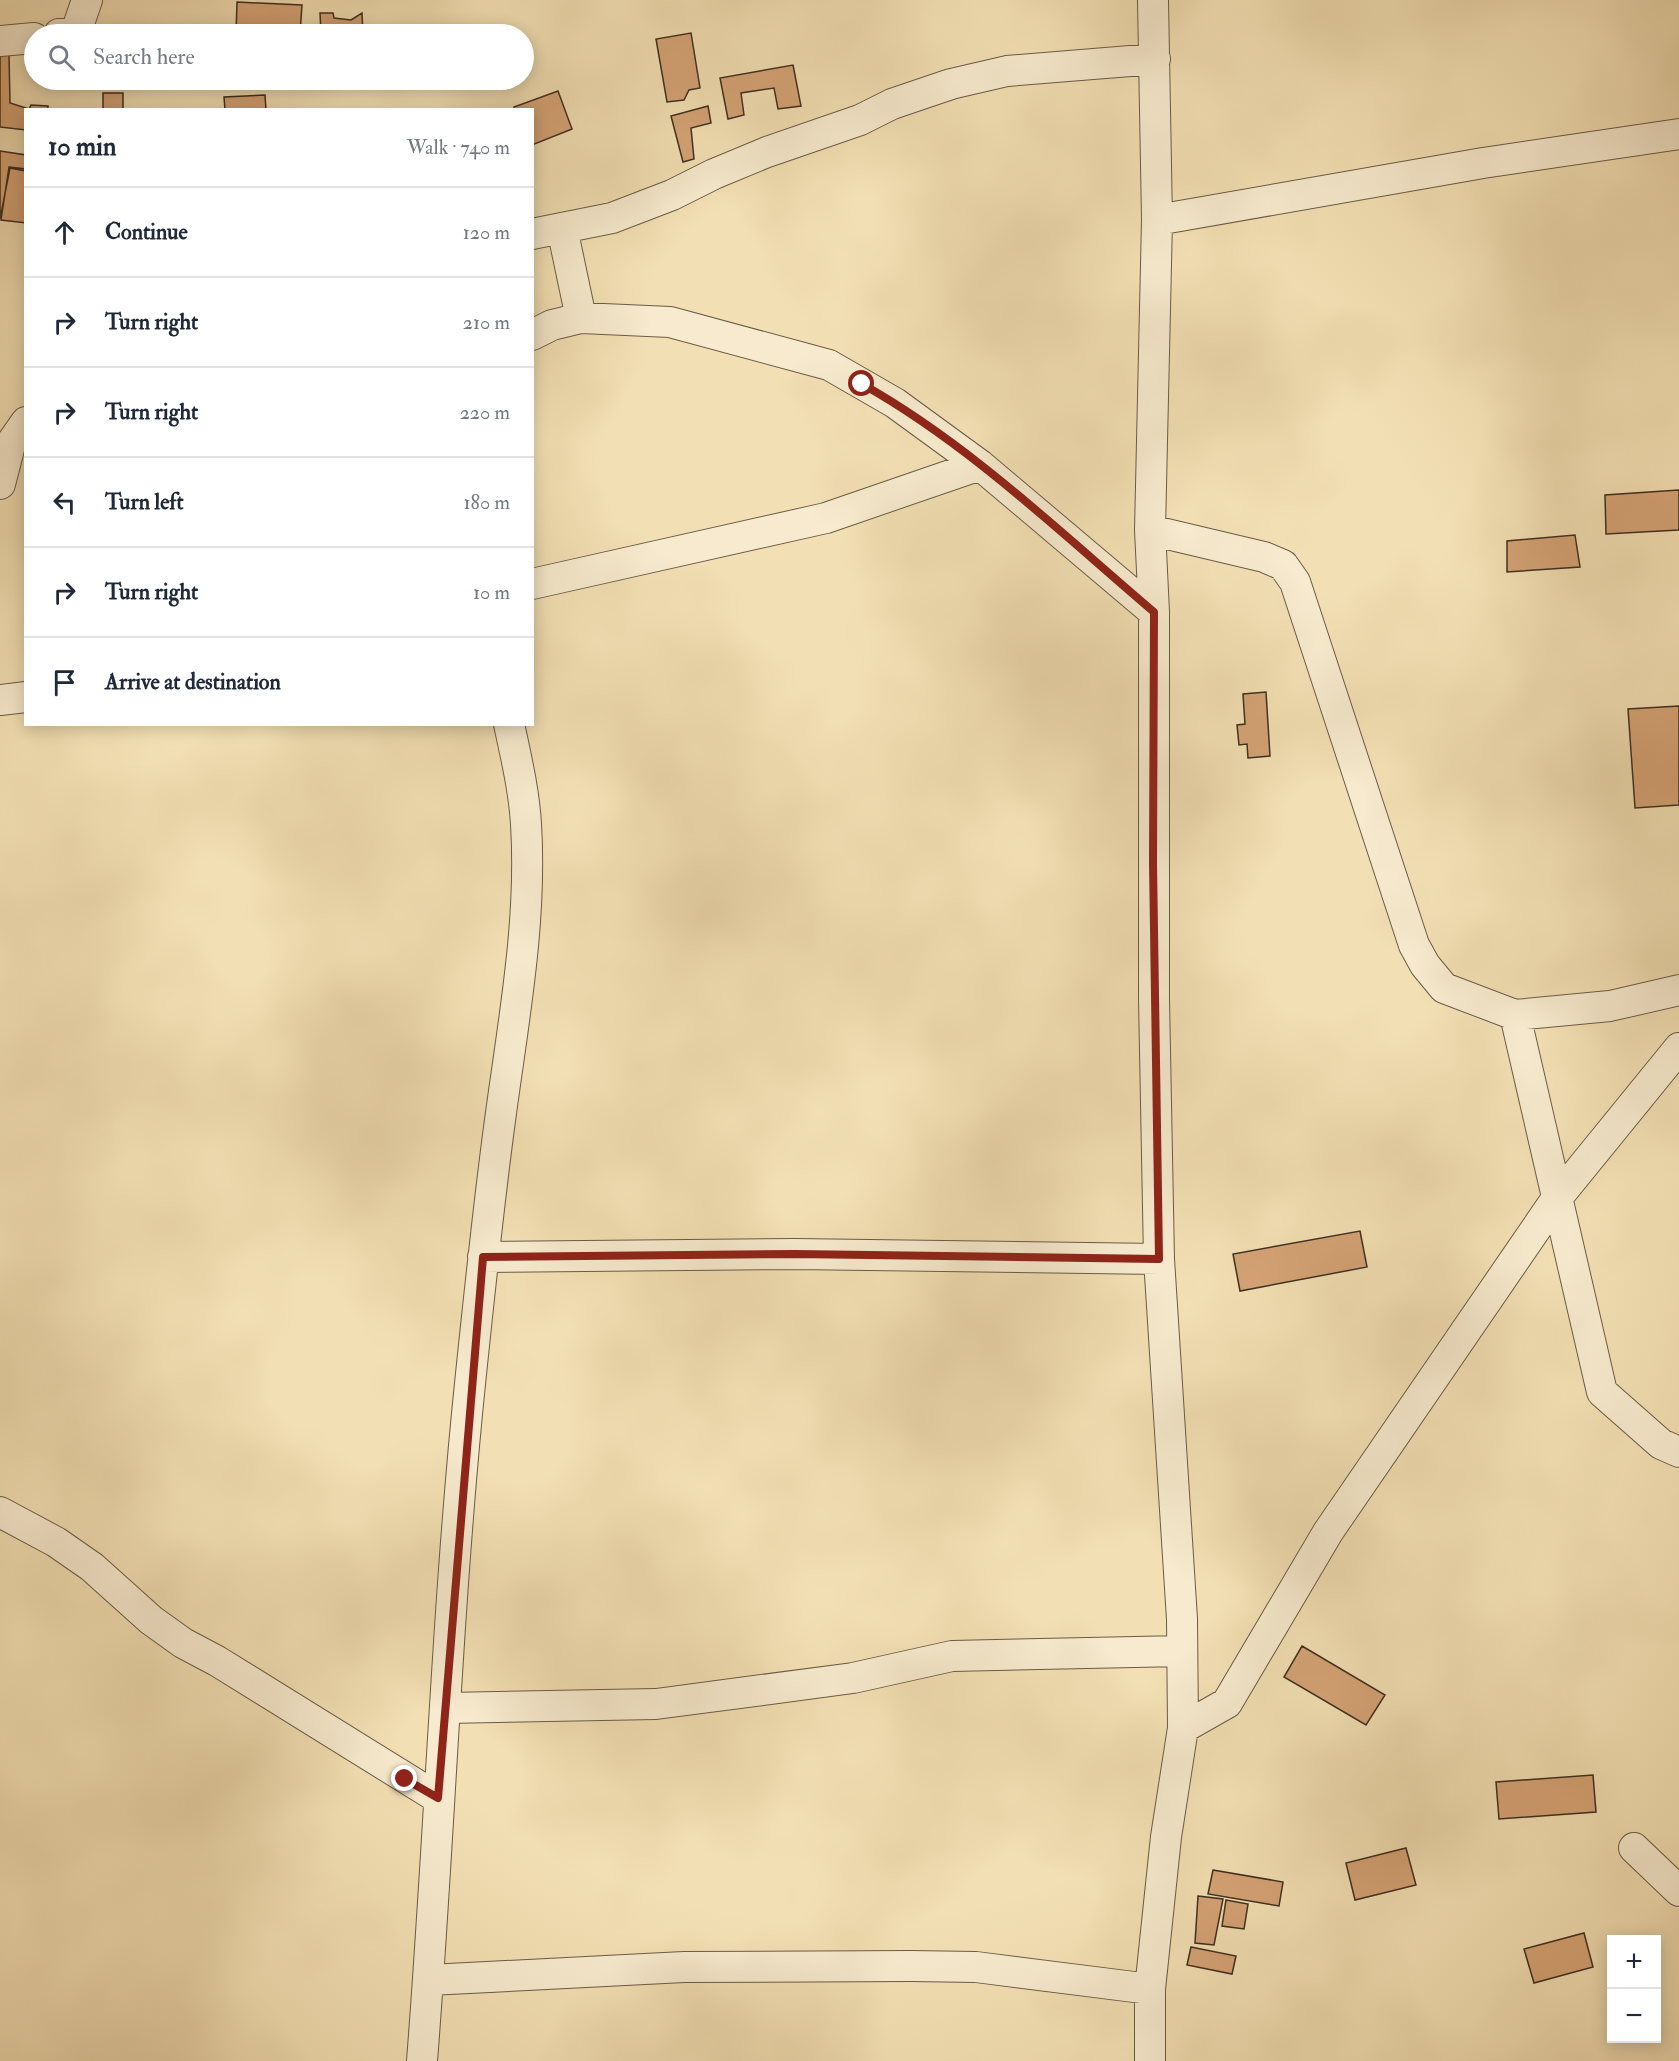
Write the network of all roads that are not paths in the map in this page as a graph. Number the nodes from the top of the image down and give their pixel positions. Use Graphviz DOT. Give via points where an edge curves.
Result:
graph roads {
  1 [pos="87,0"];
  2 [pos="1153,0"];
  3 [pos="79,24"];
  4 [pos="24,39"];
  5 [pos="0,41"];
  6 [pos="1155,59"];
  7 [pos="1679,134"];
  8 [pos="1157,220"];
  9 [pos="562,228"];
  10 [pos="534,234"];
  11 [pos="581,318"];
  12 [pos="534,334"];
  13 [pos="24,425"];
  14 [pos="980,465"];
  15 [pos="0,484"];
  16 [pos="1150,530"];
  17 [pos="534,584"];
  18 [pos="1154,612"];
  19 [pos="24,697"];
  20 [pos="0,700"];
  21 [pos="509,726"];
  22 [pos="1679,990"];
  23 [pos="1515,1015"];
  24 [pos="1679,1048"];
  25 [pos="1557,1198"];
  26 [pos="483,1257"];
  27 [pos="1159,1259"];
  28 [pos="1679,1452"];
  29 [pos="0,1512"];
  30 [pos="1182,1651"];
  31 [pos="445,1708"];
  32 [pos="1183,1728"];
  33 [pos="438,1798"];
  34 [pos="1634,1848"];
  35 [pos="1679,1891"];
  36 [pos="429,1980"];
  37 [pos="1150,1989"];
  38 [pos="422,2061"];
  39 [pos="1150,2061"];
  1 -- 3 [label="street"];
  2 -- 6 [label="street"];
  4 -- 5 [label="street"];
  6 -- 8 [label="street"];
  6 -- 9 [label="street" via="1007,71 951,84 767,152 612,218"];
  7 -- 8 [label="street" via="1483,163"];
  8 -- 16 [label="street"];
  9 -- 10 [label="street"];
  9 -- 11 [label="street"];
  11 -- 12 [label="street"];
  11 -- 14 [label="street" via="670,322 829,365 895,403"];
  13 -- 15 [label="street" via="10,445"];
  14 -- 17 [label="street" via="826,518"];
  14 -- 18 [label="street"];
  16 -- 18 [label="street"];
  16 -- 23 [label="street" via="1264,557 1282,565 1295,582 1414,945 1444,988"];
  18 -- 27 [label="street"];
  19 -- 20 [label="street"];
  21 -- 26 [label="street" via="526,823 527,885 522,962"];
  22 -- 23 [label="street" via="1610,1006"];
  23 -- 25 [label="street"];
  24 -- 25 [label="street"];
  25 -- 28 [label="street" via="1602,1392 1661,1444"];
  25 -- 32 [label="street" via="1328,1532 1227,1703"];
  26 -- 27 [label="street" via="795,1254"];
  26 -- 31 [label="street"];
  27 -- 30 [label="street"];
  29 -- 33 [label="street" via="92,1567 183,1643"];
  30 -- 31 [label="street" via="952,1656 853,1677 656,1704"];
  30 -- 32 [label="street"];
  31 -- 33 [label="street"];
  32 -- 37 [label="street" via="1166,1837"];
  33 -- 36 [label="street"];
  34 -- 35 [label="street"];
  36 -- 37 [label="street" via="684,1966 911,1966 976,1967"];
  36 -- 38 [label="street"];
  37 -- 39 [label="street"];
}
